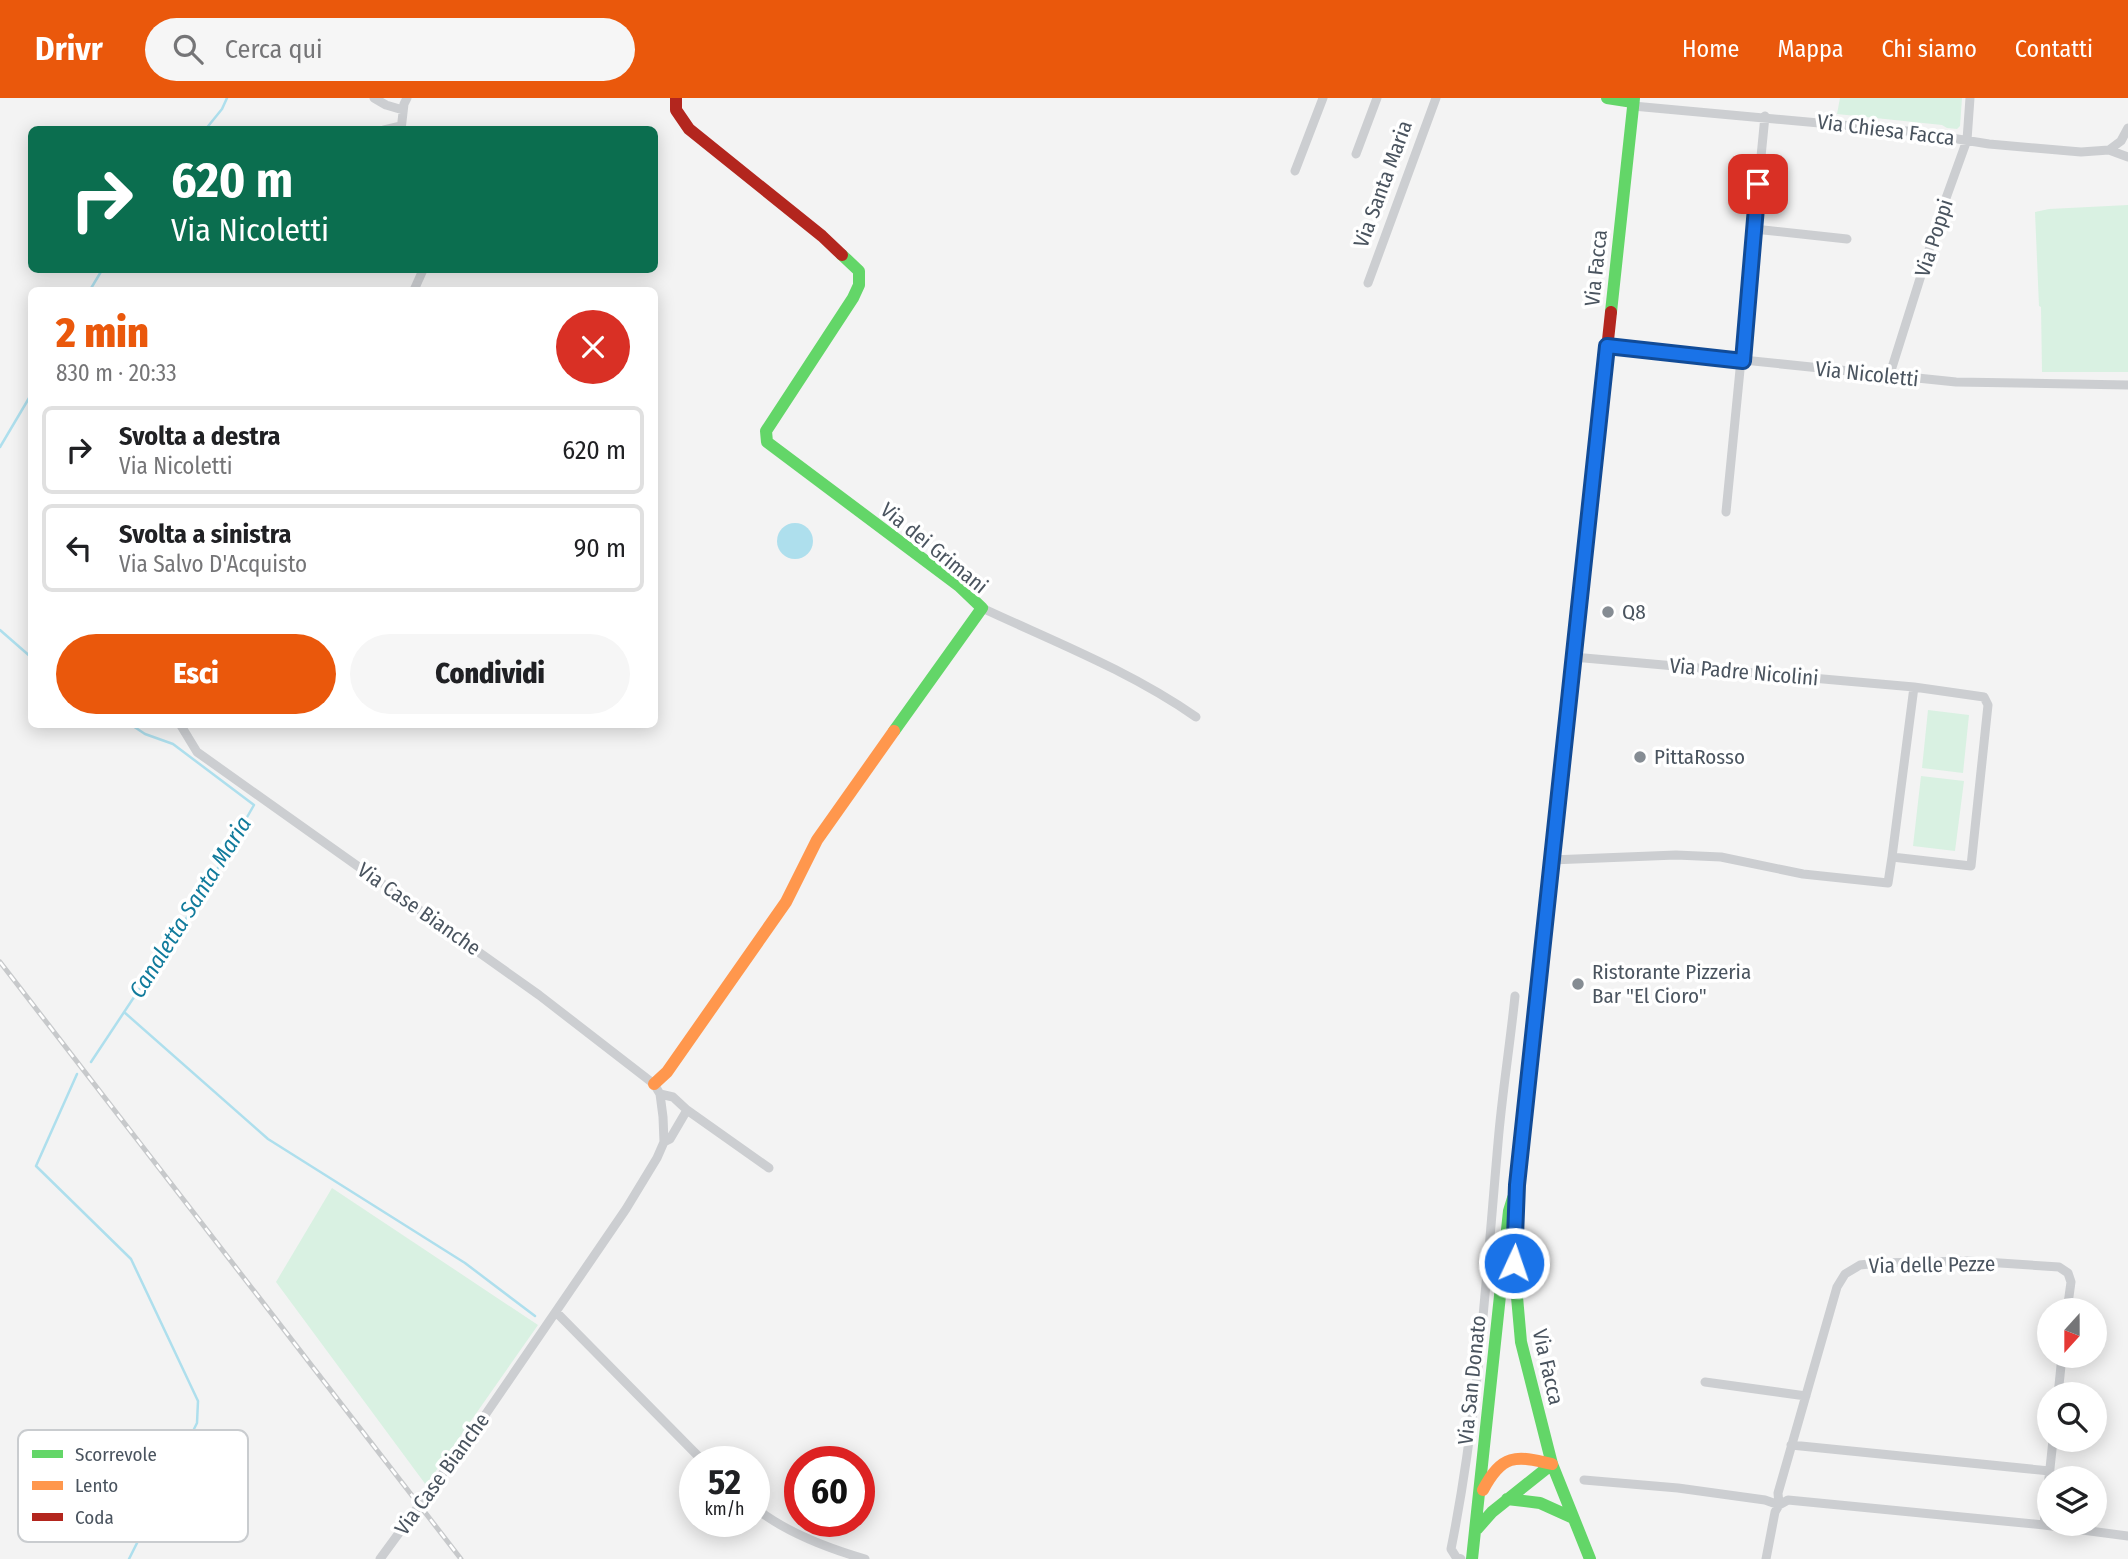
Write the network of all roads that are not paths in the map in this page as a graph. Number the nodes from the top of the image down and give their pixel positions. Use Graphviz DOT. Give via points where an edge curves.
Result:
graph roads {
  1 [pos="374,98"];
  2 [pos="407,98"];
  3 [pos="676,98"];
  4 [pos="1323,98"];
  5 [pos="1377,98"];
  6 [pos="1436,98"];
  7 [pos="1607,98"];
  8 [pos="1970,98"];
  9 [pos="1633,102"];
  10 [pos="403,110"];
  11 [pos="1765,117"];
  12 [pos="401,126"];
  13 [pos="2128,128"];
  14 [pos="1967,140"];
  15 [pos="2109,150"];
  16 [pos="1356,154"];
  17 [pos="2128,157"];
  18 [pos="1295,171"];
  19 [pos="1754,229"];
  20 [pos="1847,239"];
  21 [pos="1368,283"];
  22 [pos="1607,346"];
  23 [pos="1743,361"];
  24 [pos="1889,377"];
  25 [pos="2128,385"];
  26 [pos="1726,512"];
  27 [pos="982,608"];
  28 [pos="1573,657"];
  29 [pos="1914,687"];
  30 [pos="1196,717"];
  31 [pos="182,728"];
  32 [pos="1892,857"];
  33 [pos="1551,860"];
  34 [pos="1515,996"];
  35 [pos="657,1089"];
  36 [pos="687,1110"];
  37 [pos="664,1142"];
  38 [pos="769,1168"];
  39 [pos="1517,1185"];
  40 [pos="2068,1298"];
  41 [pos="556,1312"];
  42 [pos="1705,1382"];
  43 [pos="1806,1396"];
  44 [pos="1791,1445"];
  45 [pos="688,1446"];
  46 [pos="1552,1464"];
  47 [pos="2037,1470"];
  48 [pos="1584,1480"];
  49 [pos="1480,1497"];
  50 [pos="1507,1499"];
  51 [pos="1779,1505"];
  52 [pos="1571,1517"];
  53 [pos="770,1519"];
  54 [pos="2037,1524"];
  55 [pos="1477,1529"];
  56 [pos="2107,1533"];
  57 [pos="2128,1536"];
  58 [pos="380,1559"];
  59 [pos="864,1559"];
  60 [pos="1461,1559"];
  61 [pos="1472,1559"];
  62 [pos="1590,1559"];
  63 [pos="1766,1559"];
  1 -- 10 [label="street"];
  2 -- 10 [label="street"];
  3 -- 27 [label="street, Via dei Grimani" via="677,110 690,129 859,271 853,298 766,431 768,442"];
  4 -- 18 [label="street"];
  5 -- 16 [label="street"];
  6 -- 21 [label="street, Via Santa Maria"];
  7 -- 9 [label="street"];
  8 -- 14 [label="street, Via Poppi"];
  9 -- 11 [label="street, Via Chiesa Facca"];
  9 -- 22 [label="street, Via Facca"];
  10 -- 12 [label="street"];
  11 -- 14 [label="street, Via Chiesa Facca"];
  11 -- 19 [label="street"];
  13 -- 15 [label="street"];
  14 -- 15 [label="street, Via Chiesa Facca" via="2045,150"];
  14 -- 24 [label="street, Via Poppi"];
  15 -- 17 [label="street"];
  19 -- 20 [label="street"];
  19 -- 23 [label="street"];
  22 -- 23 [label="street, Via Nicoletti"];
  22 -- 28 [label="street, Via Facca"];
  23 -- 24 [label="street, Via Nicoletti"];
  23 -- 26 [label="street"];
  24 -- 25 [label="street, Via Nicoletti"];
  27 -- 30 [label="street" via="1087,654 1166,695"];
  27 -- 35 [label="street, Via dei Grimani" via="817,840 786,902"];
  28 -- 29 [label="street, Via Padre Nicolini"];
  28 -- 33 [label="street, Via Facca"];
  29 -- 32 [label="street"];
  29 -- 32 [label="street, Via Padre Nicolini" via="1979,695 1987,705 1972,866"];
  31 -- 35 [label="street, Via Case Bianche" via="197,752 539,995"];
  32 -- 33 [label="street" via="1888,883 1802,874 1721,857"];
  33 -- 39 [label="street, Via Facca"];
  34 -- 60 [label="street" via="1465,1481 1451,1549"];
  35 -- 36 [label="street, Via Case Bianche"];
  35 -- 37 [label="street"];
  36 -- 37 [label="street, Via Case Bianche"];
  36 -- 38 [label="street, Via Case Bianche"];
  37 -- 41 [label="street, Via Case Bianche" via="626,1209"];
  39 -- 46 [label="street, Via Facca" via="1516,1304"];
  39 -- 49 [label="street, Via San Donato" via="1509,1211"];
  40 -- 43 [label="street, Via delle Pezze" via="2068,1273 2059,1267 1970,1261 1860,1265 1837,1287"];
  41 -- 45 [label="street"];
  41 -- 58 [label="street, Via Case Bianche"];
  42 -- 43 [label="street"];
  43 -- 44 [label="street, Via delle Pezze"];
  44 -- 47 [label="street"];
  44 -- 51 [label="street, Via delle Pezze"];
  46 -- 49 [label="street, Via San Donato" via="1527,1458 1502,1462"];
  46 -- 50 [label="street"];
  46 -- 52 [label="street, Via Facca"];
  48 -- 51 [label="street" via="1690,1490"];
  49 -- 55 [label="street, Via San Donato"];
  50 -- 52 [label="street" via="1528,1498"];
  50 -- 55 [label="street"];
  51 -- 54 [label="street" via="1797,1500"];
  51 -- 63 [label="street, Via delle Pezze"];
  52 -- 62 [label="street, Via Facca"];
  53 -- 59 [label="street"];
  55 -- 61 [label="street, Via San Donato"];
  56 -- 57 [label="street"];
}
